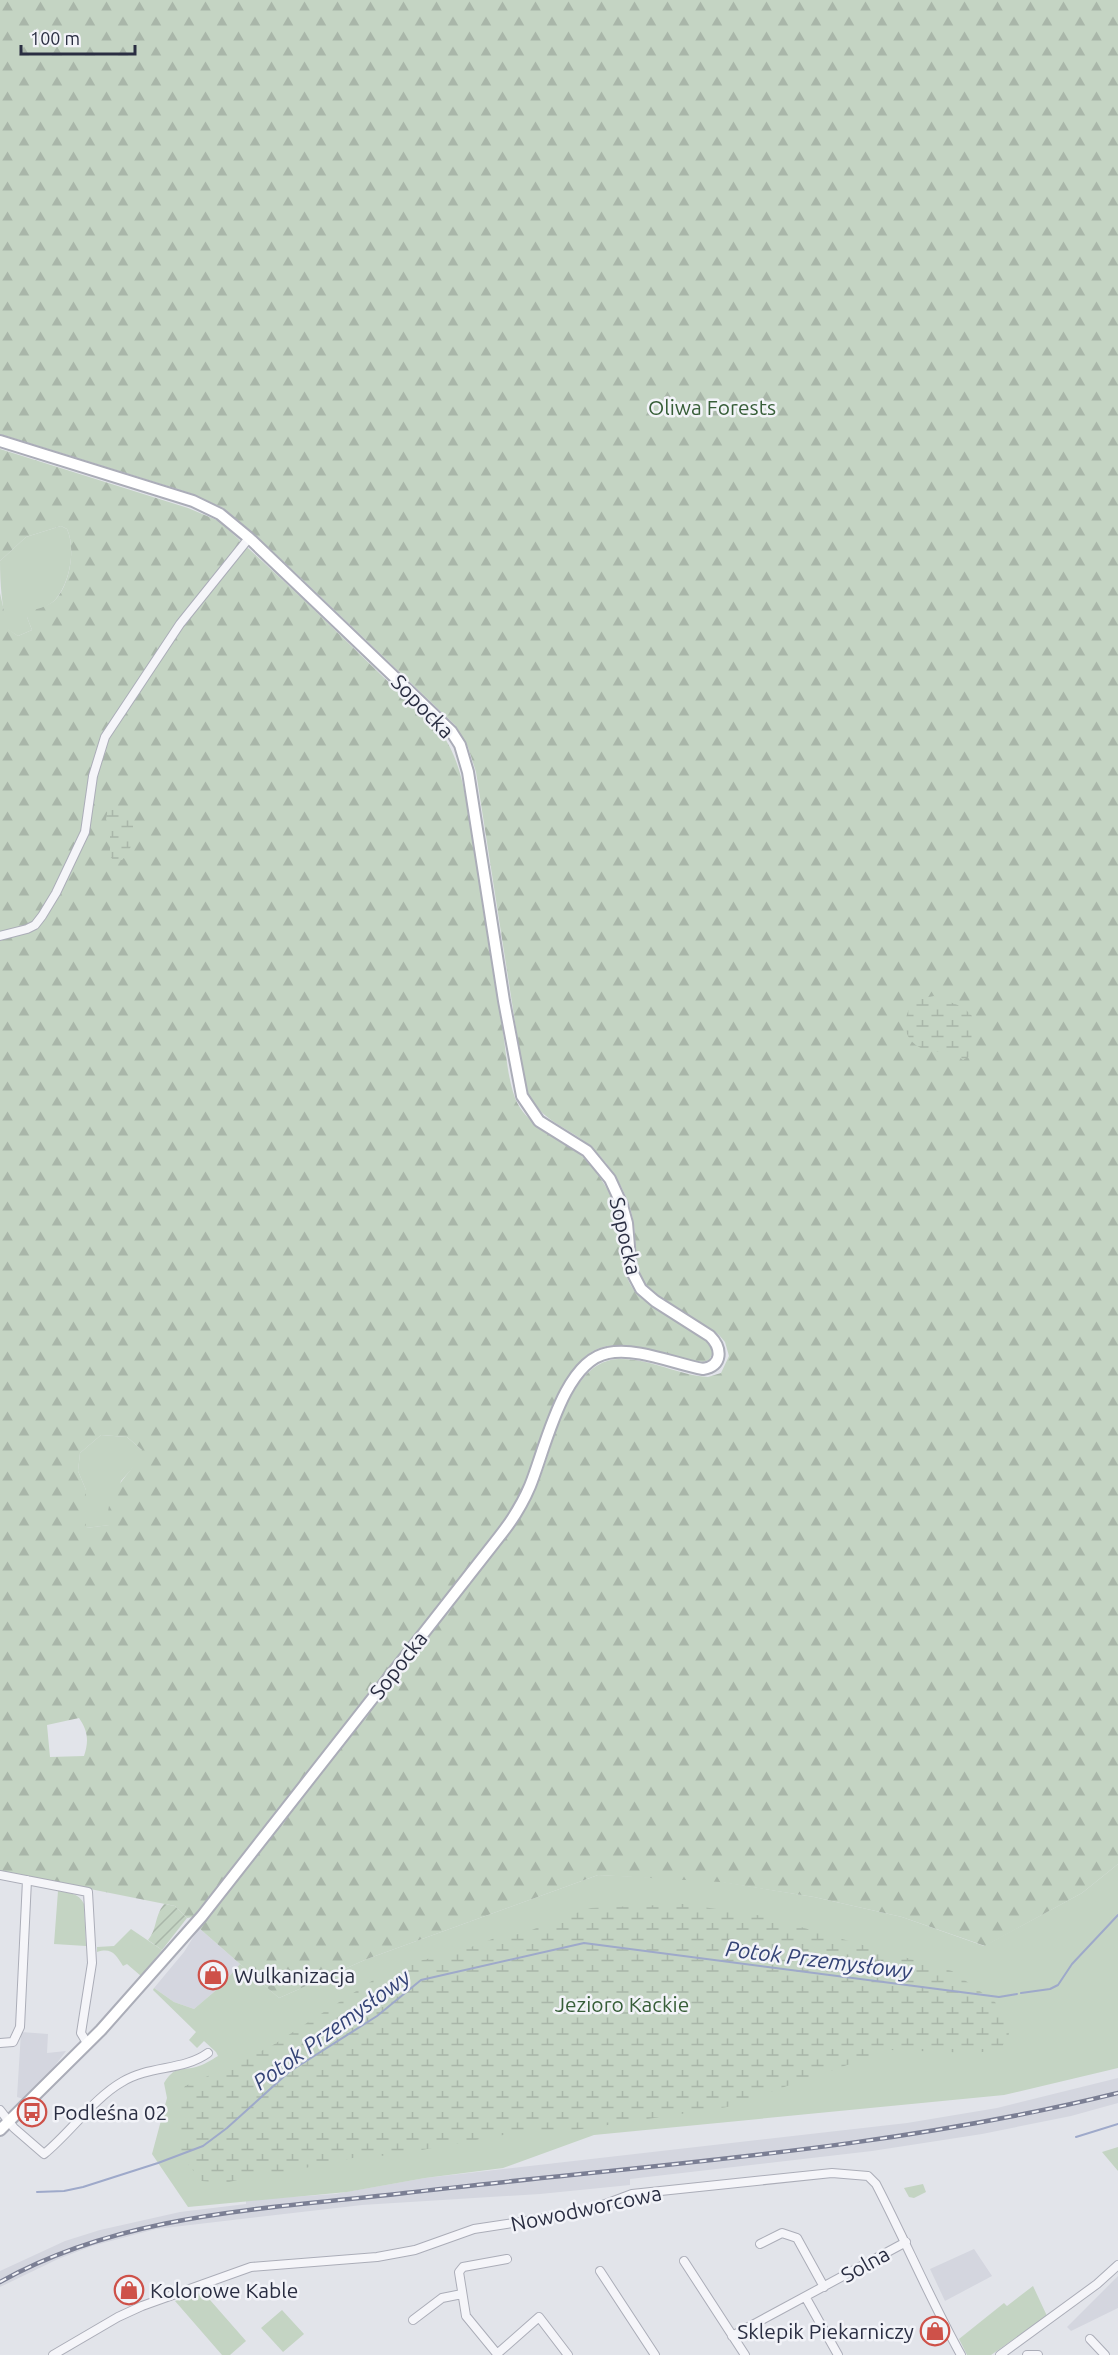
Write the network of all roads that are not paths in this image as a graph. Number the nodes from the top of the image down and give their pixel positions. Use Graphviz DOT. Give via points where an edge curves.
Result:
graph roads {
  1 [pos="0,441"];
  2 [pos="249,538"];
  3 [pos="0,936"];
  4 [pos="0,1875"];
  5 [pos="27,1880"];
  6 [pos="0,2043"];
  7 [pos="87,2043"];
  8 [pos="208,2053"];
  9 [pos="0,2110"];
  10 [pos="10,2120"];
  11 [pos="0,2130"];
  12 [pos="906,2242"];
  13 [pos="760,2244"];
  14 [pos="507,2259"];
  15 [pos="684,2261"];
  16 [pos="1118,2265"];
  17 [pos="600,2271"];
  18 [pos="824,2287"];
  19 [pos="462,2294"];
  20 [pos="806,2298"];
  21 [pos="413,2320"];
  22 [pos="732,2336"];
  23 [pos="1090,2339"];
  24 [pos="59,2354"];
  25 [pos="652,2354"];
  26 [pos="497,2355"];
  27 [pos="568,2355"];
  28 [pos="745,2355"];
  29 [pos="838,2355"];
  30 [pos="961,2355"];
  31 [pos="1000,2355"];
  32 [pos="1027,2355"];
  33 [pos="1038,2355"];
  34 [pos="1105,2355"];
  1 -- 2 [label="main road, Sopocka" via="206,506"];
  2 -- 3 [label="street" via="180,624 105,737 93,776 85,832 42,916 27,929"];
  2 -- 7 [label="main road, Sopocka" via="443,722 456,739 469,776 522,1096 539,1121 587,1151 610,1179 625,1214 636,1283 655,1301 710,1336 720,1352 714,1366 703,1369 623,1352 600,1355 585,1364 558,1410 529,1489 507,1527 212,1903"];
  4 -- 5 [label="street"];
  5 -- 6 [label="street" via="20,2027 13,2042"];
  5 -- 7 [label="street" via="88,1892 92,1963 81,2033"];
  7 -- 10 [label="main road, Sopocka"];
  8 -- 10 [label="street" via="188,2064 155,2069 122,2082 44,2154"];
  9 -- 10 [label="street"];
  10 -- 11 [label="main road, Sopocka"];
  12 -- 18 [label="street, Solna"];
  12 -- 24 [label="street, Nowodworcowa" via="868,2176 832,2173 632,2194 584,2212 474,2229 415,2250 244,2269 142,2307"];
  12 -- 30 [label="street, Nowodworcowa"];
  13 -- 18 [label="street, Solna" via="782,2233 797,2238"];
  14 -- 19 [label="street" via="461,2267"];
  15 -- 22 [label="street"];
  16 -- 31 [label="street"];
  17 -- 25 [label="street"];
  18 -- 20 [label="street, Solna"];
  19 -- 21 [label="street" via="442,2298"];
  19 -- 26 [label="street" via="467,2318"];
  20 -- 22 [label="street, Solna"];
  20 -- 29 [label="street"];
  22 -- 28 [label="street"];
  23 -- 34 [label="street"];
  26 -- 27 [label="street" via="539,2317"];
  32 -- 33 [label="street"];
}
